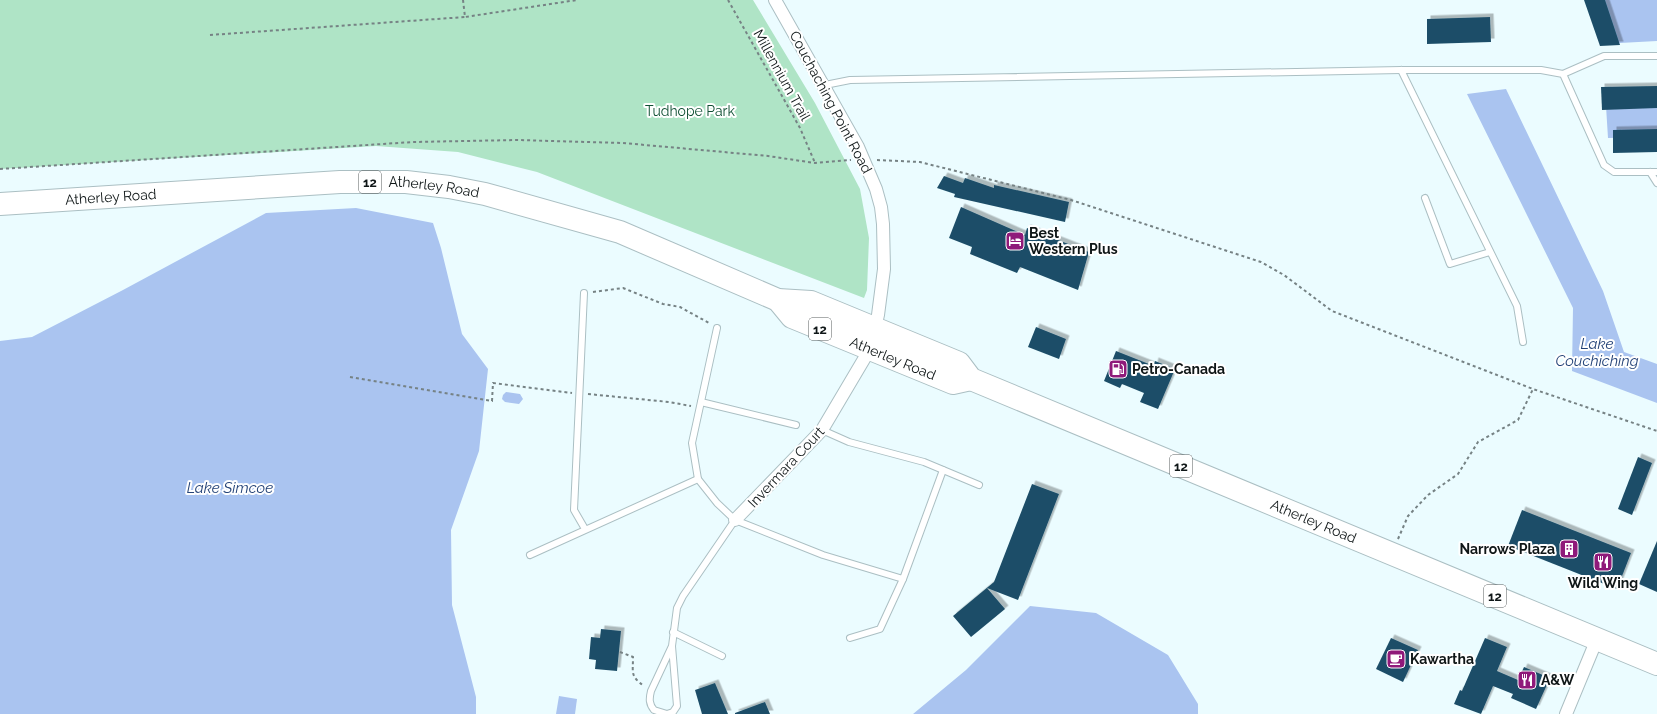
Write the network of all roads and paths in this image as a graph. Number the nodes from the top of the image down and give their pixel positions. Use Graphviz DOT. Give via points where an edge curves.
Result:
graph roads {
  1 [pos="463,0"];
  2 [pos="577,0"];
  3 [pos="728,0"];
  4 [pos="775,0"];
  5 [pos="465,17"];
  6 [pos="210,35"];
  7 [pos="1657,56"];
  8 [pos="1401,70"];
  9 [pos="1563,74"];
  10 [pos="825,86"];
  11 [pos="863,159"];
  12 [pos="815,163"];
  13 [pos="0,169"];
  14 [pos="1650,172"];
  15 [pos="1657,172"];
  16 [pos="1657,183"];
  17 [pos="1425,198"];
  18 [pos="0,204"];
  19 [pos="1490,252"];
  20 [pos="584,293"];
  21 [pos="717,328"];
  22 [pos="872,339"];
  23 [pos="1522,342"];
  24 [pos="350,377"];
  25 [pos="1533,389"];
  26 [pos="485,400"];
  27 [pos="701,402"];
  28 [pos="796,425"];
  29 [pos="822,430"];
  30 [pos="1657,431"];
  31 [pos="943,470"];
  32 [pos="698,480"];
  33 [pos="979,485"];
  34 [pos="735,520"];
  35 [pos="585,529"];
  36 [pos="1391,554"];
  37 [pos="530,555"];
  38 [pos="903,579"];
  39 [pos="673,632"];
  40 [pos="850,638"];
  41 [pos="1597,639"];
  42 [pos="672,646"];
  43 [pos="620,652"];
  44 [pos="722,656"];
  45 [pos="1657,664"];
  46 [pos="651,691"];
  47 [pos="1566,714"];
  1 -- 5 [label="path"];
  2 -- 5 [label="path"];
  3 -- 12 [label="path, Millennium Trail" via="800,128"];
  4 -- 10 [label="street, Couchaching Point Road"];
  5 -- 6 [label="path"];
  7 -- 9 [label="lane" via="1604,56"];
  8 -- 9 [label="lane" via="1542,70"];
  8 -- 10 [label="lane" via="850,80"];
  8 -- 19 [label="lane"];
  9 -- 14 [label="lane" via="1604,165 1614,172"];
  10 -- 11 [label="street, Couchaching Point Road"];
  11 -- 12 [label="path"];
  11 -- 22 [label="street, Couchaching Point Road" via="881,207 884,240 884,269"];
  11 -- 25 [label="path" via="920,162 1071,200 1261,262 1284,275 1332,311"];
  12 -- 13 [label="path" via="768,156 623,143 517,140 413,142"];
  14 -- 15 [label="lane"];
  14 -- 16 [label="lane"];
  17 -- 19 [label="lane" via="1450,264"];
  18 -- 22 [label="highway, Atherley Road / 12" via="340,182 406,182 442,186 484,194 620,232 778,300 792,317"];
  19 -- 23 [label="lane" via="1517,306"];
  20 -- 21 [label="path" via="623,288 663,304 680,307"];
  20 -- 35 [label="lane" via="574,510"];
  21 -- 27 [label="lane"];
  22 -- 29 [label="street, Invermara Court"];
  22 -- 36 [label="highway, Atherley Road / 12" via="953,383 971,379"];
  24 -- 26 [label="path"];
  25 -- 30 [label="path"];
  25 -- 36 [label="path" via="1518,420 1478,442 1458,474 1428,495 1408,516"];
  27 -- 28 [label="lane"];
  27 -- 32 [label="lane" via="692,443"];
  29 -- 31 [label="lane" via="849,442 924,462"];
  29 -- 34 [label="street, Invermara Court"];
  31 -- 33 [label="lane"];
  31 -- 38 [label="lane"];
  32 -- 34 [label="lane"];
  32 -- 35 [label="lane"];
  34 -- 38 [label="lane" via="823,555"];
  34 -- 39 [label="lane" via="683,596 677,608"];
  35 -- 37 [label="lane"];
  36 -- 41 [label="highway, Atherley Road / 12"];
  38 -- 40 [label="lane" via="880,629"];
  39 -- 42 [label="lane"];
  39 -- 44 [label="lane"];
  41 -- 45 [label="highway, Atherley Road / 12"];
  41 -- 47 [label="street"];
  42 -- 46 [label="lane"];
  42 -- 46 [label="lane" via="676,709 667,714 654,710 650,704"];
  43 -- 46 [label="path" via="633,657 632,674 635,680"];
}
